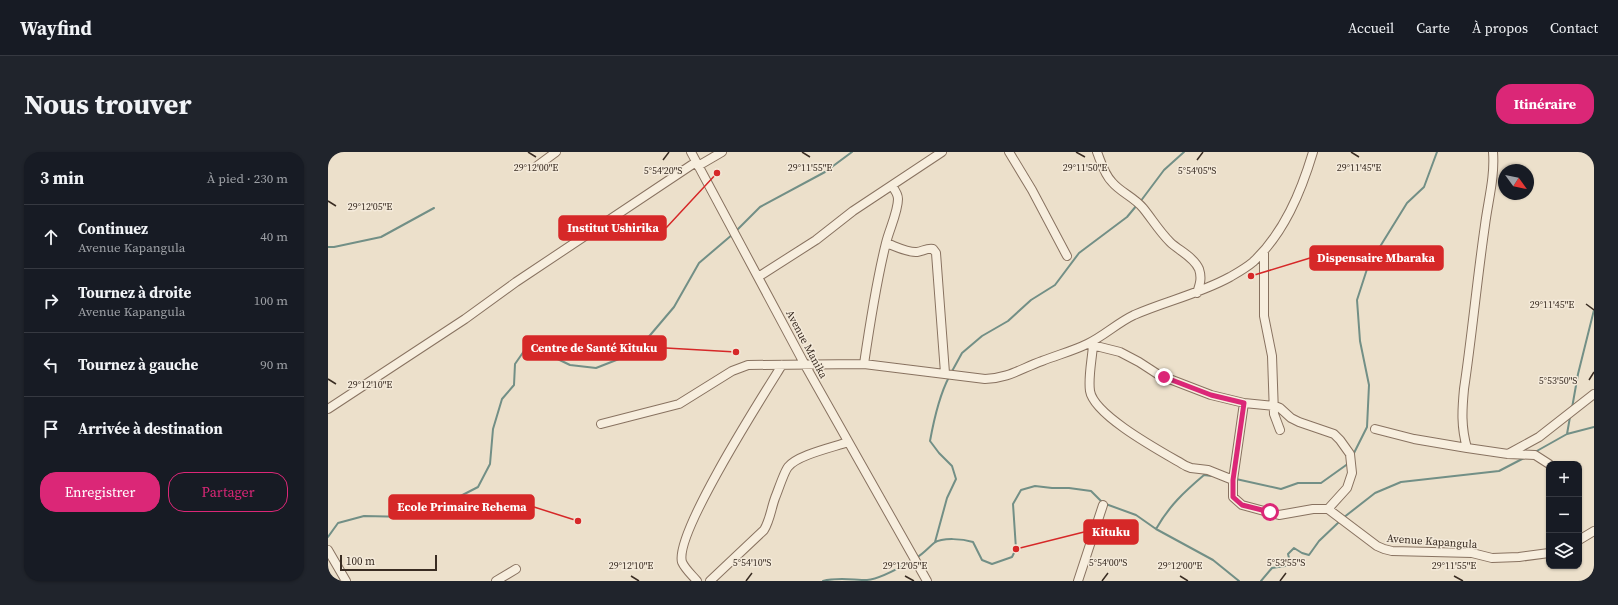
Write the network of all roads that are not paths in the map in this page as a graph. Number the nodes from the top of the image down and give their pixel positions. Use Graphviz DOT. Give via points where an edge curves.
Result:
graph roads {
  1 [pos="556,152"];
  2 [pos="691,152"];
  3 [pos="722,152"];
  4 [pos="942,152"];
  5 [pos="1009,152"];
  6 [pos="1096,152"];
  7 [pos="1314,152"];
  8 [pos="1493,152"];
  9 [pos="697,164"];
  10 [pos="537,166"];
  11 [pos="892,186"];
  12 [pos="886,243"];
  13 [pos="1264,251"];
  14 [pos="1067,256"];
  15 [pos="758,277"];
  16 [pos="1197,293"];
  17 [pos="1091,344"];
  18 [pos="864,364"];
  19 [pos="782,365"];
  20 [pos="805,365"];
  21 [pos="945,373"];
  22 [pos="1594,394"];
  23 [pos="1244,403"];
  24 [pos="1275,406"];
  25 [pos="328,409"];
  26 [pos="601,424"];
  27 [pos="1375,429"];
  28 [pos="1280,430"];
  29 [pos="848,442"];
  30 [pos="1467,448"];
  31 [pos="1508,454"];
  32 [pos="1546,462"];
  33 [pos="1233,480"];
  34 [pos="1103,505"];
  35 [pos="1328,509"];
  36 [pos="1594,531"];
  37 [pos="1582,538"];
  38 [pos="328,550"];
  39 [pos="1546,553"];
  40 [pos="516,569"];
  41 [pos="346,581"];
  42 [pos="496,581"];
  43 [pos="697,581"];
  44 [pos="710,581"];
  45 [pos="927,581"];
  46 [pos="1078,581"];
  1 -- 10 [label="street"];
  2 -- 9 [label="street, Avenue Manika"];
  3 -- 9 [label="street"];
  4 -- 11 [label="street"];
  5 -- 14 [label="street"];
  6 -- 16 [label="street" via="1102,168 1112,183 1130,196 1166,238 1199,268 1201,281"];
  7 -- 13 [label="street" via="1290,212"];
  8 -- 30 [label="street" via="1492,183 1462,409 1462,432"];
  9 -- 15 [label="street, Avenue Manika"];
  9 -- 25 [label="street"];
  11 -- 12 [label="street" via="898,198"];
  11 -- 15 [label="street"];
  12 -- 18 [label="street" via="875,291"];
  12 -- 21 [label="street" via="908,251 918,252 933,248 936,252"];
  13 -- 16 [label="street" via="1240,271"];
  13 -- 24 [label="street" via="1264,316 1272,356"];
  15 -- 20 [label="street, Avenue Manika"];
  16 -- 17 [label="street" via="1133,315"];
  17 -- 21 [label="street" via="1043,360 1003,378 985,379"];
  17 -- 23 [label="street" via="1128,355 1159,375 1211,395"];
  17 -- 33 [label="street" via="1090,392 1112,419 1186,466 1208,470"];
  18 -- 20 [label="street"];
  18 -- 21 [label="street"];
  19 -- 20 [label="street"];
  19 -- 26 [label="street" via="748,365 732,371 679,404"];
  19 -- 43 [label="street" via="727,454 691,525 682,561"];
  20 -- 29 [label="street, Avenue Manika"];
  22 -- 31 [label="street" via="1538,437"];
  23 -- 24 [label="street"];
  23 -- 33 [label="street"];
  24 -- 28 [label="street"];
  24 -- 35 [label="street" via="1299,422 1334,434 1350,454 1352,472 1346,488"];
  27 -- 30 [label="street"];
  29 -- 44 [label="street" via="788,466 764,530"];
  29 -- 45 [label="street, Avenue Manika"];
  30 -- 31 [label="street"];
  31 -- 32 [label="street" via="1535,455"];
  33 -- 35 [label="street" via="1233,497 1249,508 1279,515"];
  34 -- 46 [label="street"];
  35 -- 39 [label="street, Avenue Kapangula" via="1384,549 1405,552 1472,553 1492,558"];
  36 -- 37 [label="street"];
  38 -- 41 [label="street"];
  40 -- 42 [label="street"];
}
